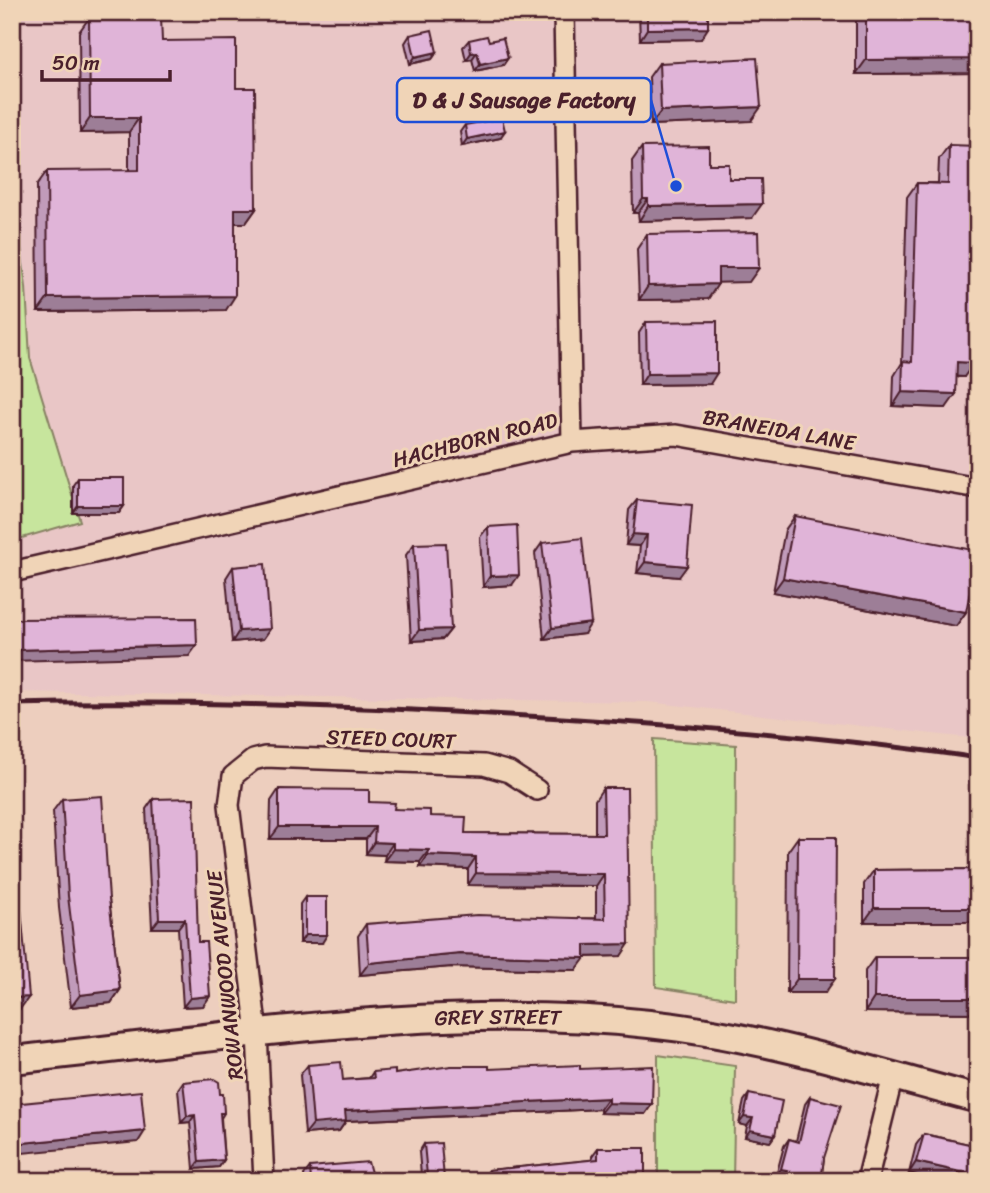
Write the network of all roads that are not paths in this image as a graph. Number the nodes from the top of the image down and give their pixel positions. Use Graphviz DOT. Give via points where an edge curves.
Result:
graph roads {
  1 [pos="564,12"];
  2 [pos="572,442"];
  3 [pos="978,488"];
  4 [pos="12,572"];
  5 [pos="240,768"];
  6 [pos="537,790"];
  7 [pos="257,1033"];
  8 [pos="12,1060"];
  9 [pos="893,1076"];
  10 [pos="978,1099"];
  11 [pos="264,1181"];
  12 [pos="867,1181"];
  1 -- 2 [label="street, HACHBORN ROAD"];
  2 -- 3 [label="street, BRANEIDA LANE" via="676,435"];
  2 -- 4 [label="street, HACHBORN ROAD"];
  5 -- 6 [label="street, STEED COURT" via="265,757 484,765 509,772"];
  5 -- 7 [label="street, ROWANWOOD AVENUE" via="233,776 229,805"];
  7 -- 8 [label="street, GREY STREET"];
  7 -- 9 [label="street, GREY STREET" via="465,1016 586,1019 762,1040"];
  7 -- 11 [label="street, ROWANWOOD AVENUE"];
  9 -- 10 [label="street, GREY STREET"];
  9 -- 12 [label="street"];
}
